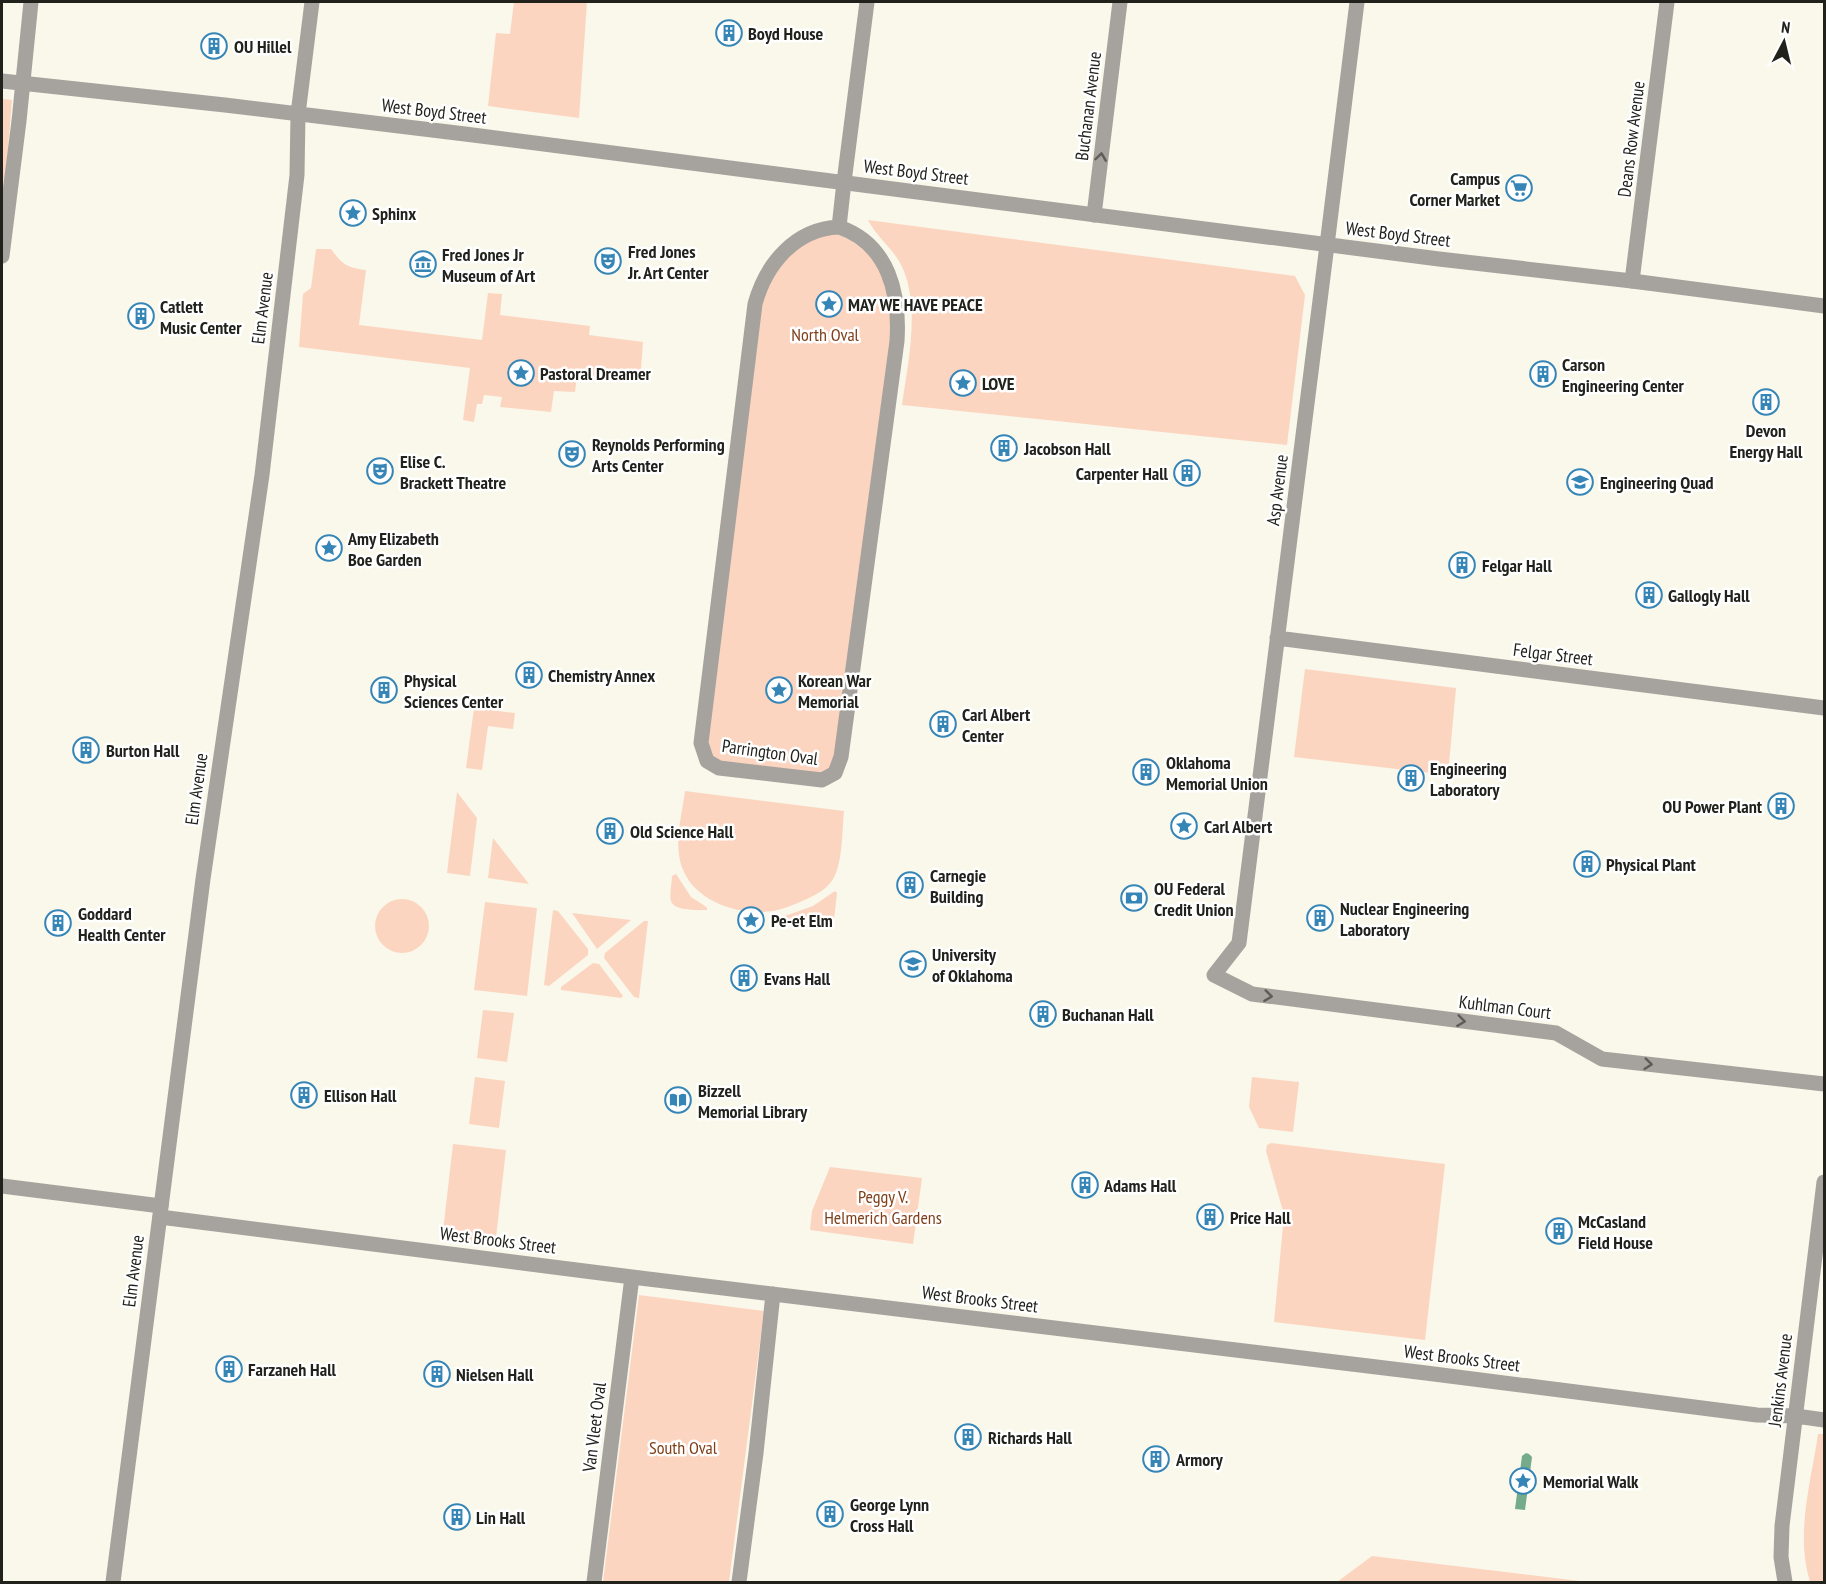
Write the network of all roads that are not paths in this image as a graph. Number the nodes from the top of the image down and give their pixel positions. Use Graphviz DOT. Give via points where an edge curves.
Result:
graph roads {
  1 [pos="31,2"];
  2 [pos="312,2"];
  3 [pos="867,2"];
  4 [pos="1120,2"];
  5 [pos="1357,2"];
  6 [pos="1667,2"];
  7 [pos="2,81"];
  8 [pos="21,83"];
  9 [pos="298,114"];
  10 [pos="844,182"];
  11 [pos="1094,215"];
  12 [pos="839,227"];
  13 [pos="1327,244"];
  14 [pos="2,256"];
  15 [pos="1632,281"];
  16 [pos="1824,306"];
  17 [pos="1278,638"];
  18 [pos="1824,708"];
  19 [pos="1214,975"];
  20 [pos="1824,1084"];
  21 [pos="1824,1182"];
  22 [pos="2,1186"];
  23 [pos="160,1211"];
  24 [pos="632,1277"];
  25 [pos="773,1294"];
  26 [pos="1796,1416"];
  27 [pos="1824,1420"];
  28 [pos="113,1582"];
  29 [pos="594,1582"];
  30 [pos="739,1582"];
  31 [pos="1785,1582"];
  1 -- 8 [label="street"];
  2 -- 9 [label="street, Elm Avenue"];
  3 -- 10 [label="street"];
  11 -- 4 [label="street, Buchanan Avenue, one-way"];
  5 -- 13 [label="street, Asp Avenue"];
  6 -- 15 [label="street, Deans Row Avenue"];
  7 -- 8 [label="street, West Boyd Street"];
  8 -- 9 [label="street, West Boyd Street"];
  8 -- 14 [label="street"];
  9 -- 10 [label="street, West Boyd Street"];
  9 -- 23 [label="street, Elm Avenue" via="297,175 262,475"];
  10 -- 11 [label="street, West Boyd Street"];
  10 -- 12 [label="street"];
  11 -- 13 [label="street, West Boyd Street"];
  12 -- 12 [label="street, Parrington Oval" via="810,233 783,252 771,265 755,304 701,743 707,760 719,768 822,780 836,773 841,757 898,319 894,290 881,259 858,236"];
  13 -- 15 [label="street, West Boyd Street"];
  13 -- 17 [label="street, Asp Avenue"];
  15 -- 16 [label="street, West Boyd Street"];
  17 -- 18 [label="street, Felgar Street"];
  17 -- 19 [label="street, Asp Avenue" via="1239,943"];
  19 -- 20 [label="street, Kuhlman Court, one-way" via="1252,994 1557,1033 1602,1059"];
  21 -- 26 [label="street, Jenkins Avenue"];
  22 -- 23 [label="street, West Brooks Street"];
  23 -- 24 [label="street, West Brooks Street"];
  23 -- 28 [label="street, Elm Avenue"];
  24 -- 25 [label="street, West Brooks Street"];
  24 -- 29 [label="street, Van Vleet Oval"];
  25 -- 26 [label="street, West Brooks Street" via="1745,1414"];
  25 -- 30 [label="street"];
  26 -- 27 [label="street, West Brooks Street"];
  26 -- 31 [label="street, Jenkins Avenue" via="1782,1526"];
}
